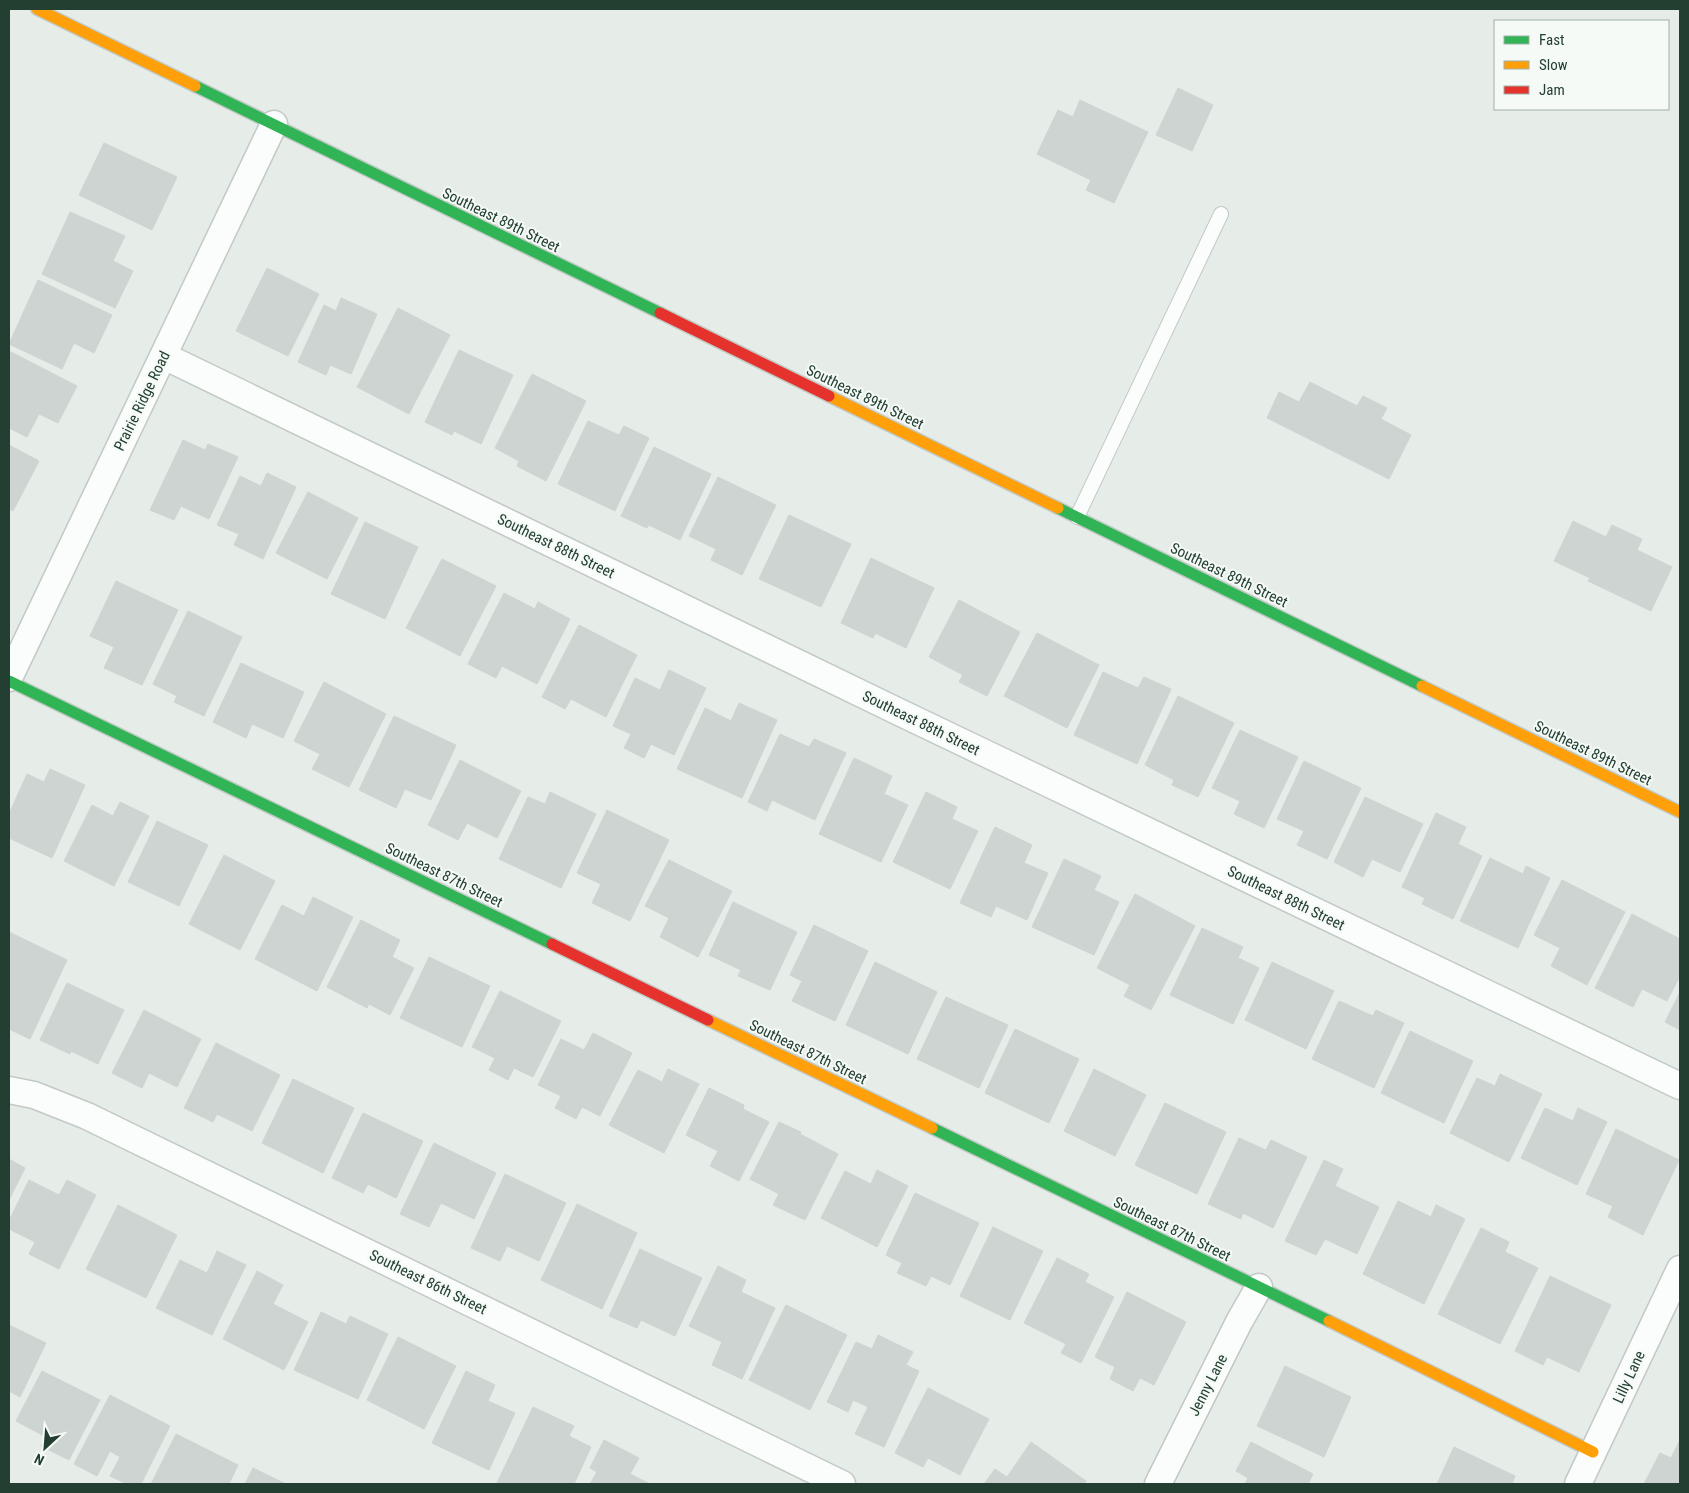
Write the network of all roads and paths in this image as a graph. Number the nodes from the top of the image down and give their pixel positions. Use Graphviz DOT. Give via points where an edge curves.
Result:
graph roads {
  1 [pos="37,9"];
  2 [pos="274,124"];
  3 [pos="1221,214"];
  4 [pos="164,356"];
  5 [pos="1077,517"];
  6 [pos="9,680"];
  7 [pos="1680,812"];
  8 [pos="1680,1086"];
  9 [pos="9,1090"];
  10 [pos="1680,1269"];
  11 [pos="1259,1287"];
  12 [pos="1593,1452"];
  13 [pos="842,1484"];
  14 [pos="1158,1484"];
  15 [pos="1578,1484"];
  1 -- 2 [label="street, Southeast 89th Street"];
  2 -- 4 [label="street, Prairie Ridge Road"];
  2 -- 5 [label="street, Southeast 89th Street"];
  3 -- 5 [label="lane"];
  4 -- 6 [label="street, Prairie Ridge Road"];
  4 -- 8 [label="street, Southeast 88th Street"];
  5 -- 7 [label="street, Southeast 89th Street"];
  6 -- 11 [label="street, Southeast 87th Street"];
  9 -- 13 [label="street, Southeast 86th Street" via="34,1095 87,1116"];
  10 -- 12 [label="street, Lilly Lane"];
  11 -- 12 [label="street, Southeast 87th Street"];
  11 -- 14 [label="street, Jenny Lane"];
  12 -- 15 [label="street, Lilly Lane"];
}
